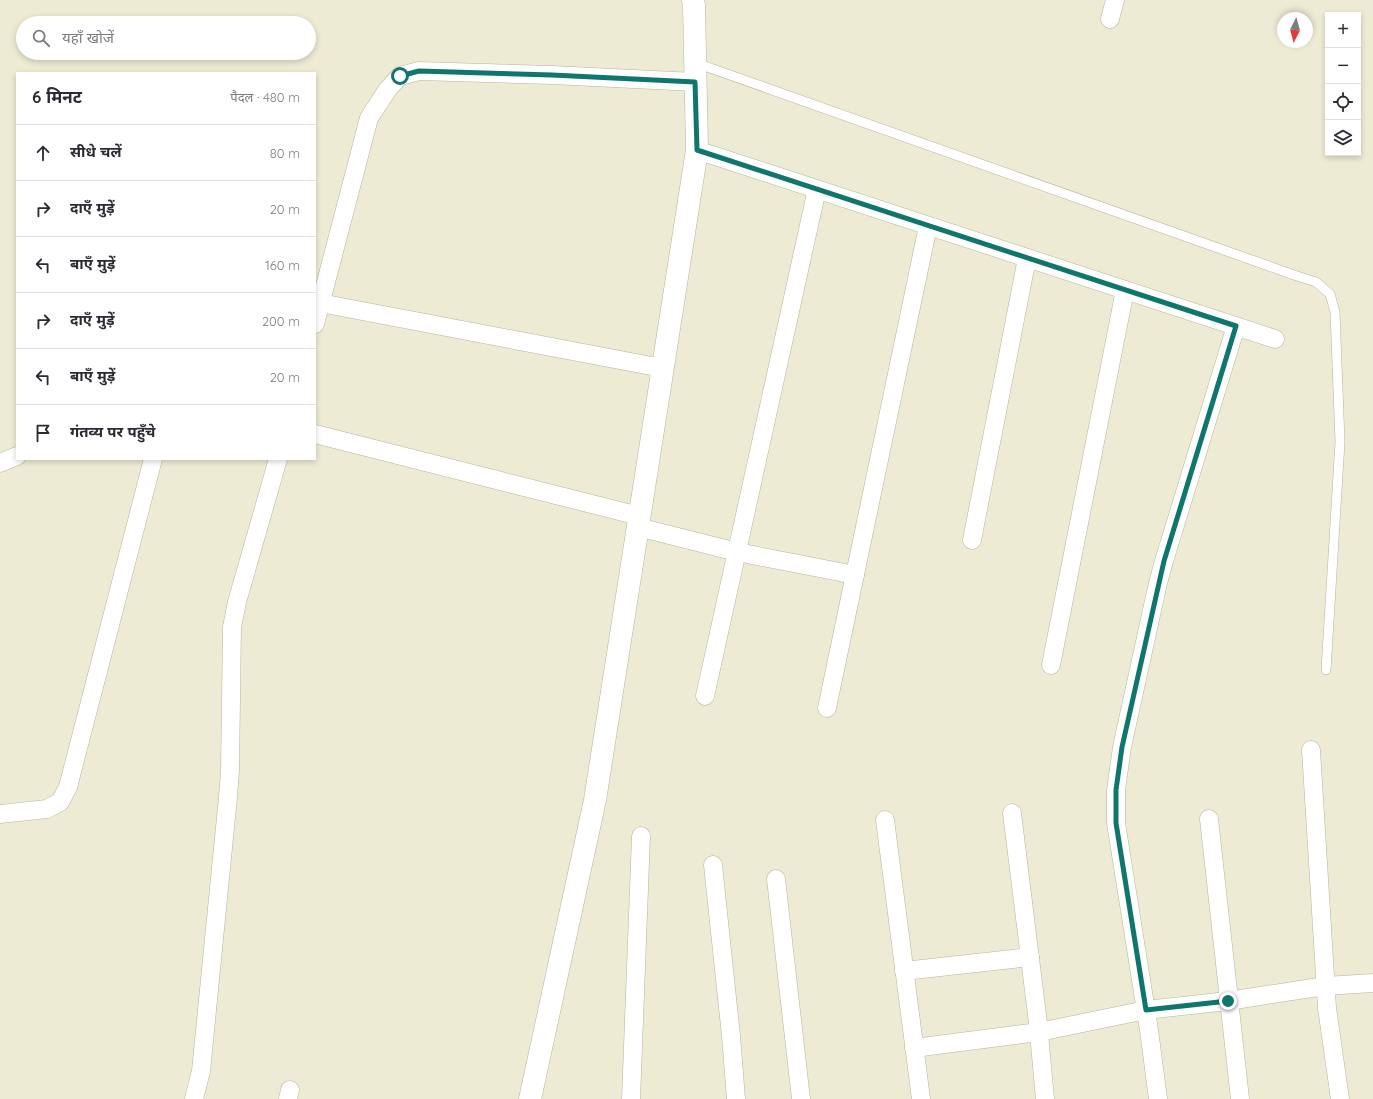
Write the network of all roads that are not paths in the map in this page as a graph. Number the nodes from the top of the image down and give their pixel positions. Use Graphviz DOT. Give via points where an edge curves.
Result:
graph roads {
  1 [pos="693,0"];
  2 [pos="1115,0"];
  3 [pos="1110,19"];
  4 [pos="695,72"];
  5 [pos="697,150"];
  6 [pos="817,189"];
  7 [pos="928,226"];
  8 [pos="1027,258"];
  9 [pos="1125,290"];
  10 [pos="320,303"];
  11 [pos="316,320"];
  12 [pos="1236,326"];
  13 [pos="1275,338"];
  14 [pos="662,368"];
  15 [pos="316,434"];
  16 [pos="16,456"];
  17 [pos="153,460"];
  18 [pos="278,460"];
  19 [pos="0,463"];
  20 [pos="638,521"];
  21 [pos="972,540"];
  22 [pos="737,552"];
  23 [pos="855,575"];
  24 [pos="1051,665"];
  25 [pos="1326,670"];
  26 [pos="705,696"];
  27 [pos="828,708"];
  28 [pos="1311,750"];
  29 [pos="1012,813"];
  30 [pos="0,814"];
  31 [pos="1209,819"];
  32 [pos="885,820"];
  33 [pos="641,836"];
  34 [pos="713,864"];
  35 [pos="776,879"];
  36 [pos="1030,958"];
  37 [pos="904,971"];
  38 [pos="1373,983"];
  39 [pos="1325,986"];
  40 [pos="1228,1001"];
  41 [pos="1146,1010"];
  42 [pos="1039,1032"];
  43 [pos="914,1048"];
  44 [pos="194,1099"];
  45 [pos="530,1099"];
  46 [pos="631,1099"];
  47 [pos="736,1099"];
  48 [pos="801,1099"];
  49 [pos="921,1099"];
  50 [pos="1045,1099"];
  51 [pos="1158,1099"];
  52 [pos="1240,1099"];
  53 [pos="1340,1099"];
  1 -- 4 [label="main road"];
  2 -- 3 [label="street"];
  4 -- 5 [label="main road"];
  4 -- 10 [label="street" via="552,75 419,71 400,76 369,118"];
  4 -- 25 [label="lane" via="1316,282 1330,294 1335,312 1340,442"];
  5 -- 6 [label="street"];
  5 -- 14 [label="main road"];
  6 -- 7 [label="street"];
  6 -- 22 [label="street"];
  7 -- 8 [label="street"];
  7 -- 23 [label="street"];
  8 -- 9 [label="street"];
  8 -- 21 [label="street"];
  9 -- 12 [label="street"];
  9 -- 24 [label="street"];
  10 -- 11 [label="street"];
  10 -- 14 [label="street"];
  12 -- 13 [label="street"];
  12 -- 41 [label="street" via="1164,561 1122,747 1116,790 1116,823"];
  14 -- 20 [label="main road"];
  15 -- 20 [label="street"];
  16 -- 19 [label="street"];
  17 -- 30 [label="street" via="68,787 60,802 47,808"];
  18 -- 44 [label="street" via="232,627 228,797 202,1071"];
  20 -- 22 [label="street"];
  20 -- 45 [label="main road" via="595,800"];
  22 -- 23 [label="street"];
  22 -- 26 [label="street"];
  23 -- 27 [label="street"];
  28 -- 39 [label="street"];
  29 -- 36 [label="street"];
  31 -- 40 [label="street"];
  32 -- 37 [label="street"];
  33 -- 46 [label="street"];
  34 -- 47 [label="street" via="732,1036"];
  35 -- 48 [label="street"];
  36 -- 37 [label="street"];
  36 -- 42 [label="street"];
  37 -- 43 [label="street"];
  38 -- 39 [label="street"];
  39 -- 40 [label="street"];
  39 -- 53 [label="street"];
  40 -- 41 [label="street"];
  40 -- 52 [label="street"];
  41 -- 42 [label="street"];
  41 -- 51 [label="street"];
  42 -- 43 [label="street"];
  42 -- 50 [label="street"];
  43 -- 49 [label="street"];
}
